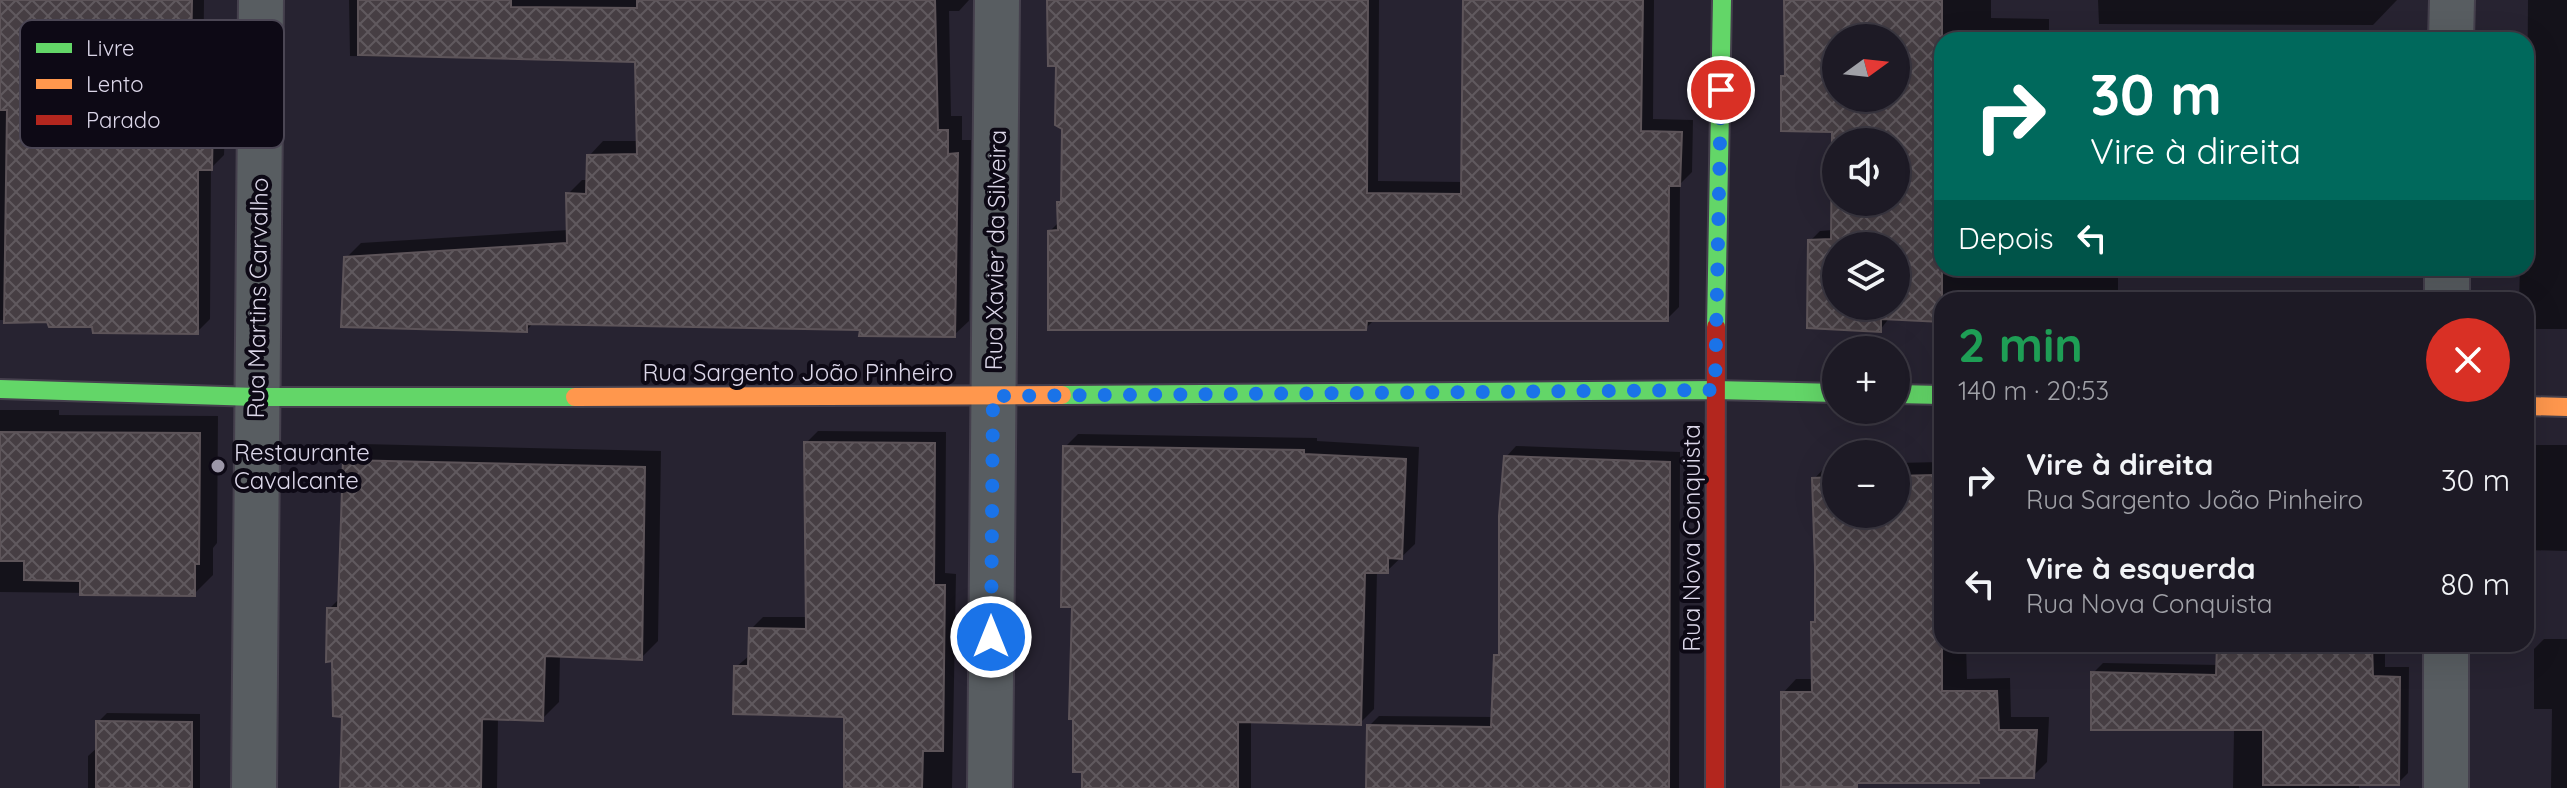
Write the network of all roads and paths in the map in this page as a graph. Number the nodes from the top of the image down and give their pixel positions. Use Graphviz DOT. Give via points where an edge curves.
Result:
graph roads {
  1 [pos="261,0"];
  2 [pos="997,0"];
  3 [pos="1722,0"];
  4 [pos="2452,0"];
  5 [pos="261,20"];
  6 [pos="2451,32"];
  7 [pos="259,148"];
  8 [pos="0,389"];
  9 [pos="1715,390"];
  10 [pos="1822,393"];
  11 [pos="1910,394"];
  12 [pos="1934,395"];
  13 [pos="993,396"];
  14 [pos="256,397"];
  15 [pos="2534,406"];
  16 [pos="2567,407"];
  17 [pos="2446,652"];
  18 [pos="254,788"];
  19 [pos="990,788"];
  20 [pos="1715,788"];
  21 [pos="2446,788"];
  1 -- 5 [label="street, Rua Martins Carvalho"];
  2 -- 13 [label="street, Rua Xavier da Silveira"];
  3 -- 9 [label="street, Rua Nova Conquista"];
  4 -- 6 [label="street"];
  7 -- 14 [label="street, Rua Martins Carvalho"];
  8 -- 14 [label="street, Rua Sargento João Pinheiro"];
  9 -- 10 [label="street, Rua Sargento João Pinheiro"];
  9 -- 13 [label="street, Rua Sargento João Pinheiro"];
  9 -- 20 [label="street, Rua Nova Conquista"];
  11 -- 12 [label="street"];
  13 -- 14 [label="street, Rua Sargento João Pinheiro"];
  13 -- 19 [label="street, Rua Xavier da Silveira"];
  14 -- 18 [label="street, Rua Martins Carvalho"];
  15 -- 16 [label="street"];
  17 -- 21 [label="street"];
}
